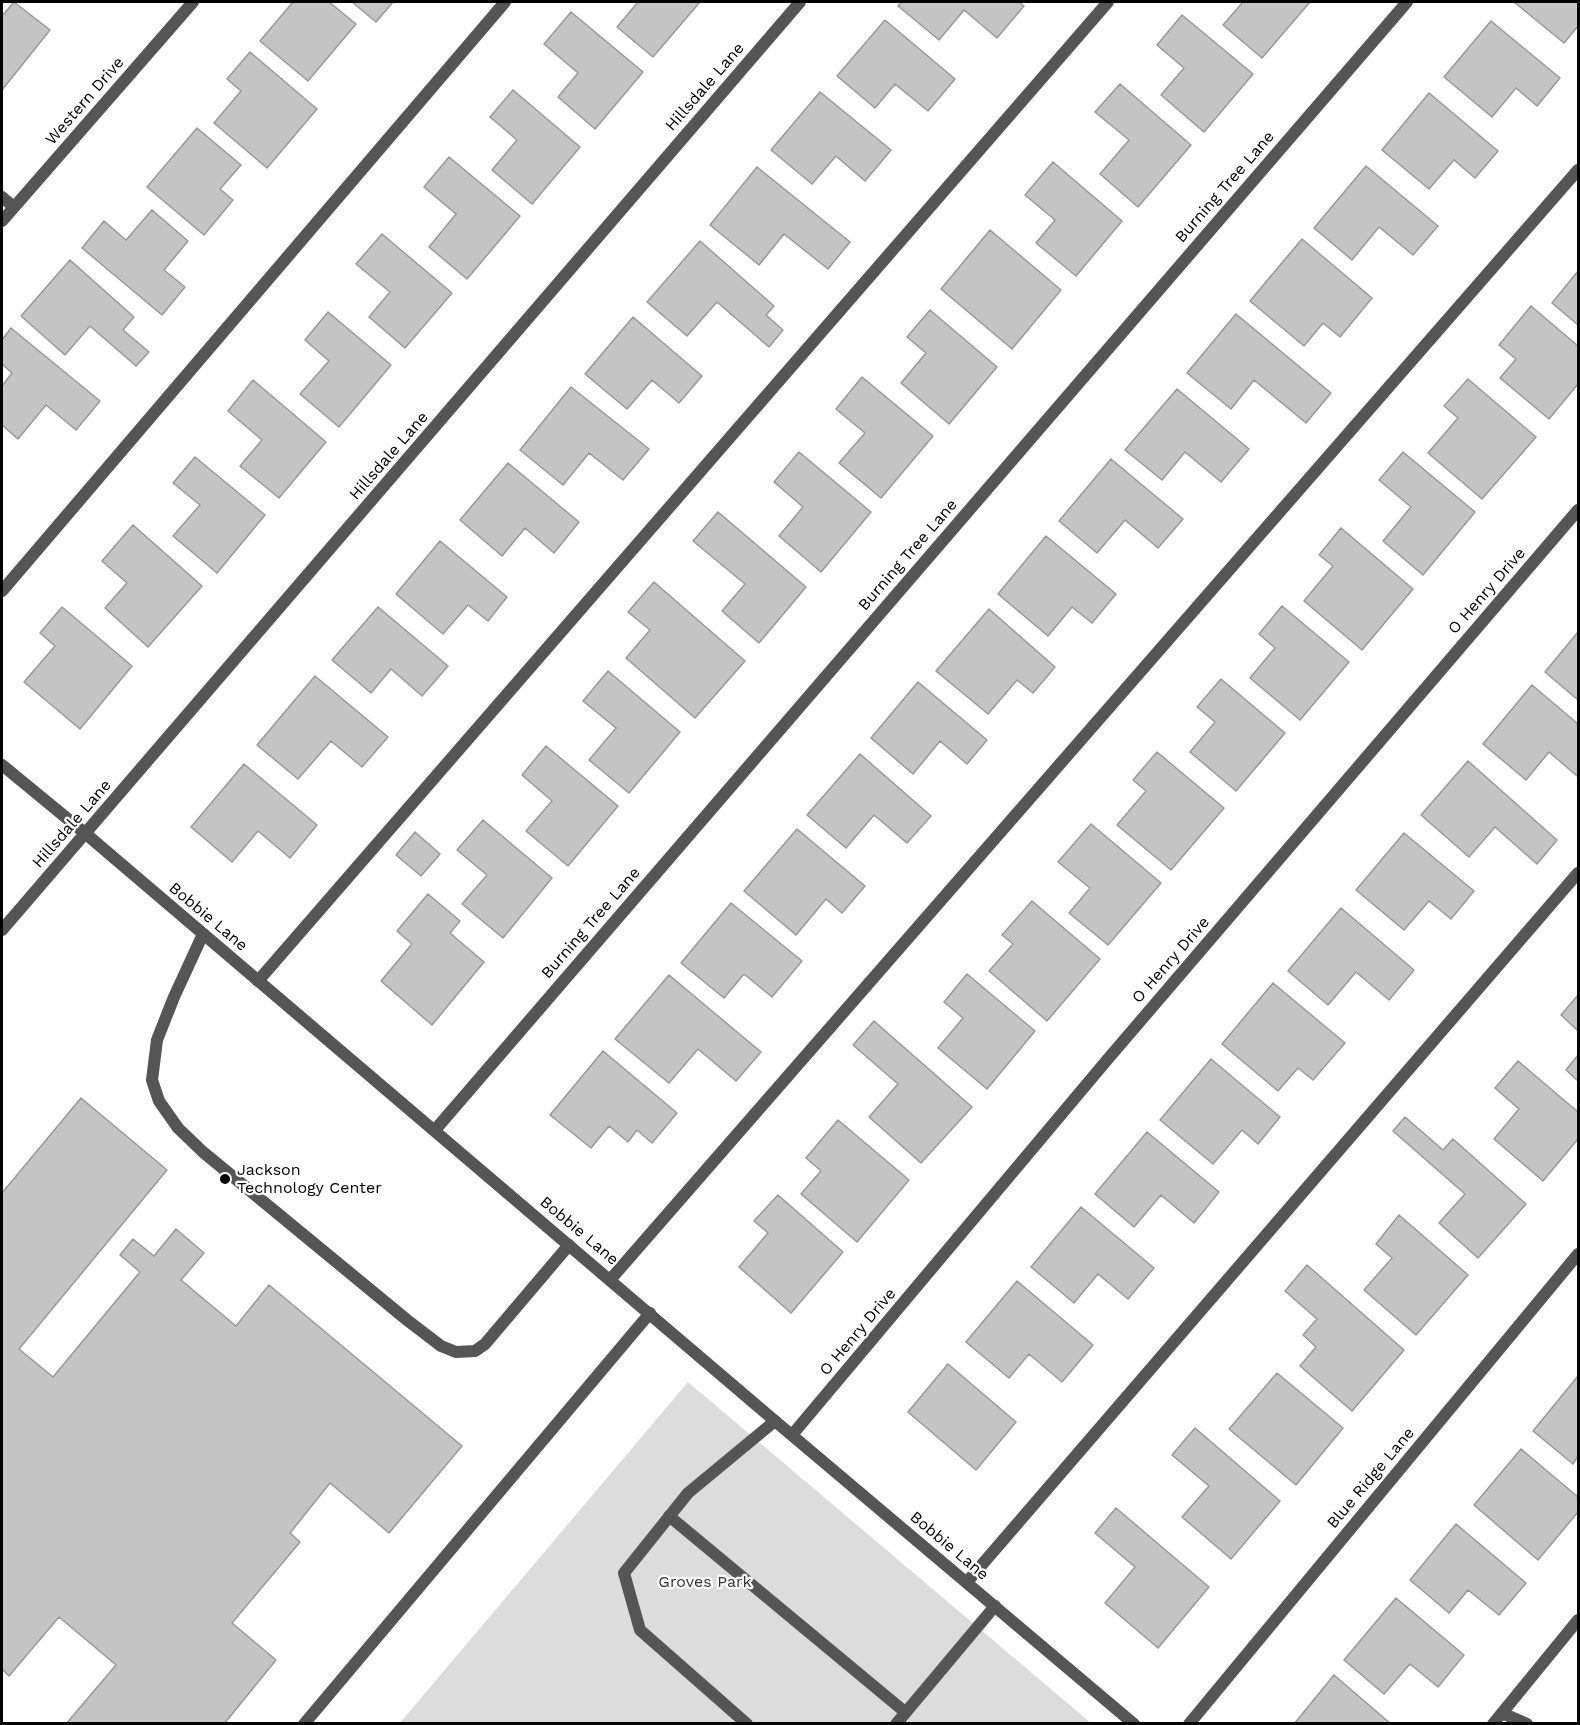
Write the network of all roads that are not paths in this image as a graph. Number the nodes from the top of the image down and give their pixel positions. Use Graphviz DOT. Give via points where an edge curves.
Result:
graph roads {
  1 [pos="193,2"];
  2 [pos="505,2"];
  3 [pos="800,2"];
  4 [pos="1107,2"];
  5 [pos="1407,2"];
  6 [pos="1578,170"];
  7 [pos="2,197"];
  8 [pos="14,207"];
  9 [pos="2,221"];
  10 [pos="1578,510"];
  11 [pos="2,591"];
  12 [pos="2,765"];
  13 [pos="86,834"];
  14 [pos="1578,873"];
  15 [pos="2,930"];
  16 [pos="203,934"];
  17 [pos="258,981"];
  18 [pos="435,1130"];
  19 [pos="569,1245"];
  20 [pos="1578,1254"];
  21 [pos="610,1280"];
  22 [pos="650,1313"];
  23 [pos="775,1421"];
  24 [pos="792,1435"];
  25 [pos="669,1516"];
  26 [pos="967,1582"];
  27 [pos="995,1606"];
  28 [pos="1578,1620"];
  29 [pos="905,1712"];
  30 [pos="1502,1713"];
  31 [pos="304,1724"];
  32 [pos="747,1724"];
  33 [pos="896,1724"];
  34 [pos="1134,1724"];
  35 [pos="1189,1724"];
  36 [pos="1493,1724"];
  37 [pos="1527,1724"];
  1 -- 8 [label="street, Western Drive"];
  2 -- 11 [label="street"];
  3 -- 13 [label="street, Hillsdale Lane"];
  4 -- 17 [label="street"];
  5 -- 18 [label="street, Burning Tree Lane"];
  6 -- 21 [label="street"];
  7 -- 8 [label="street"];
  8 -- 9 [label="street, Western Drive"];
  10 -- 24 [label="street, O Henry Drive"];
  12 -- 13 [label="street, Bobbie Lane"];
  13 -- 15 [label="street, Hillsdale Lane"];
  13 -- 16 [label="street, Bobbie Lane"];
  14 -- 26 [label="street"];
  16 -- 17 [label="street, Bobbie Lane"];
  16 -- 19 [label="street" via="157,1040 152,1080 159,1101 178,1128 203,1152 407,1320 441,1346 456,1352 475,1351 485,1344"];
  17 -- 18 [label="street, Bobbie Lane"];
  18 -- 19 [label="street, Bobbie Lane"];
  19 -- 21 [label="street, Bobbie Lane"];
  20 -- 35 [label="street, Blue Ridge Lane"];
  21 -- 22 [label="street, Bobbie Lane"];
  22 -- 23 [label="street, Bobbie Lane"];
  22 -- 31 [label="street"];
  23 -- 24 [label="street, Bobbie Lane"];
  23 -- 25 [label="street" via="688,1493"];
  24 -- 26 [label="street, Bobbie Lane"];
  25 -- 29 [label="street"];
  25 -- 32 [label="street" via="624,1573 640,1630"];
  26 -- 27 [label="street, Bobbie Lane"];
  27 -- 29 [label="street"];
  27 -- 34 [label="street, Bobbie Lane"];
  28 -- 30 [label="street"];
  29 -- 33 [label="street"];
  30 -- 36 [label="street"];
  30 -- 37 [label="street"];
}
